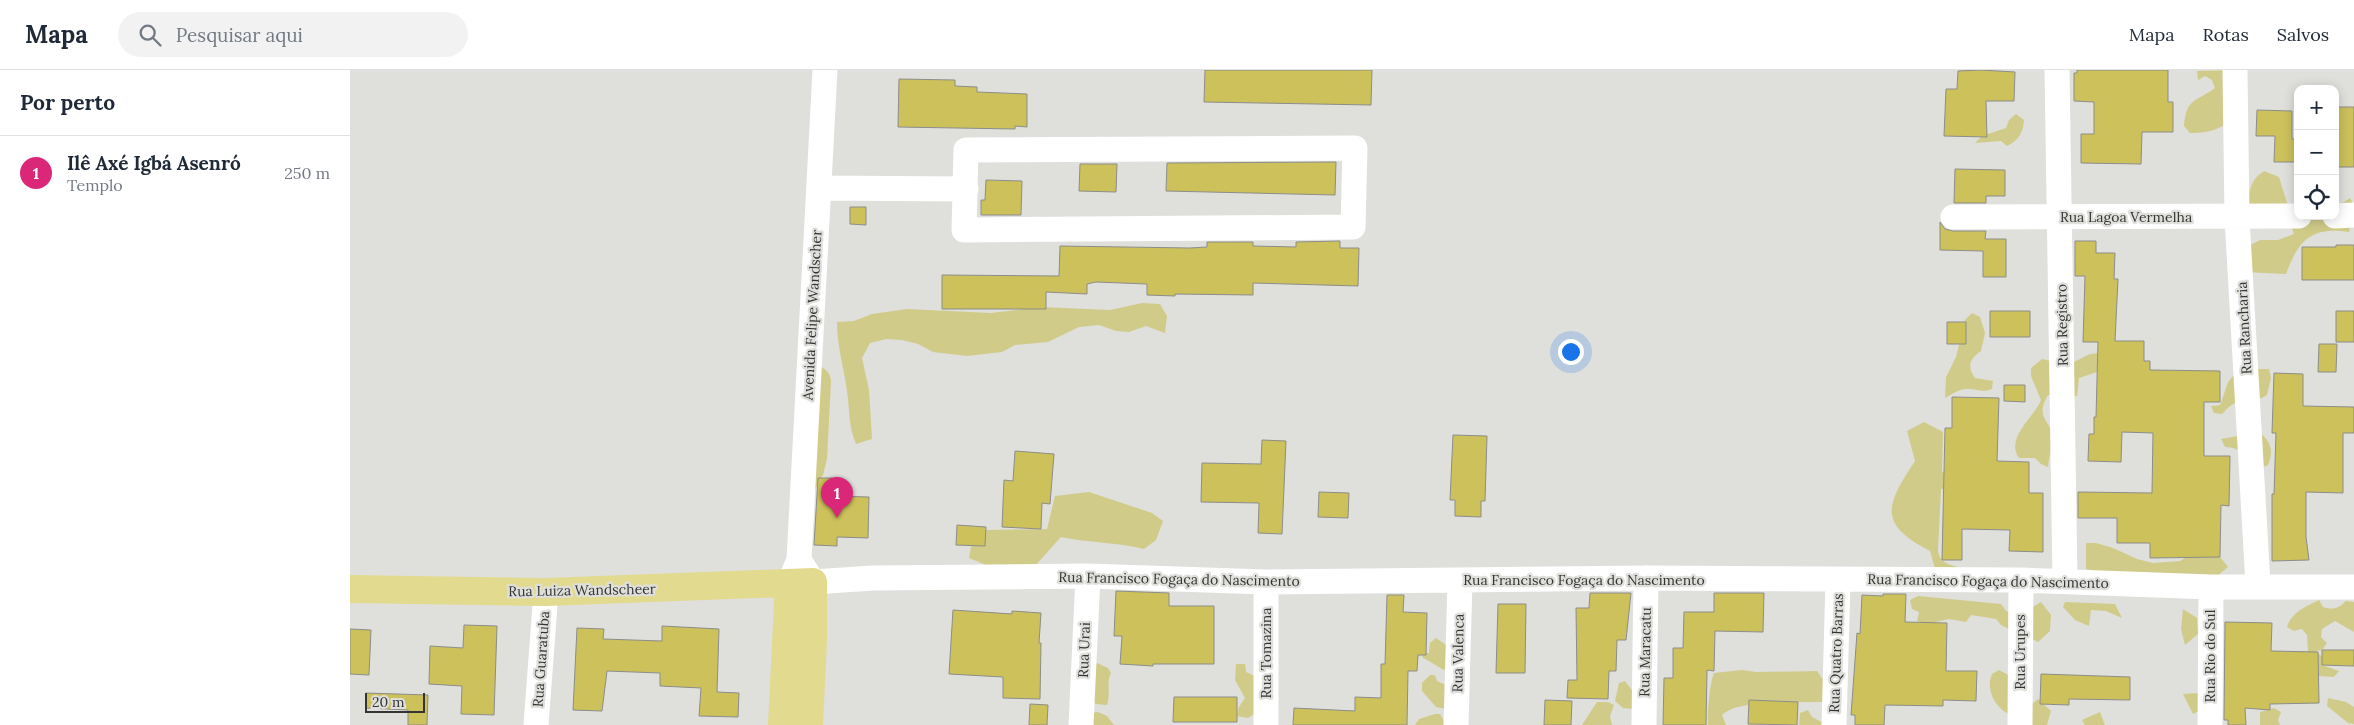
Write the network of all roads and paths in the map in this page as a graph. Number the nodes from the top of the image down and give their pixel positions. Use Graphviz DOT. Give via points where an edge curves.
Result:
graph roads {
  1 [pos="825,70"];
  2 [pos="2057,70"];
  3 [pos="2235,70"];
  4 [pos="819,188"];
  5 [pos="966,189"];
  6 [pos="2354,215"];
  7 [pos="2294,216"];
  8 [pos="2339,216"];
  9 [pos="1953,217"];
  10 [pos="2060,217"];
  11 [pos="2238,218"];
  12 [pos="801,575"];
  13 [pos="1088,576"];
  14 [pos="1646,578"];
  15 [pos="1838,580"];
  16 [pos="2021,580"];
  17 [pos="2065,580"];
  18 [pos="1460,581"];
  19 [pos="1266,582"];
  20 [pos="2258,585"];
  21 [pos="2210,587"];
  22 [pos="2354,587"];
  23 [pos="350,589"];
  24 [pos="546,592"];
  25 [pos="536,725"];
  26 [pos="782,725"];
  27 [pos="809,725"];
  28 [pos="1081,725"];
  29 [pos="1266,725"];
  30 [pos="1456,725"];
  31 [pos="1644,725"];
  32 [pos="1834,725"];
  33 [pos="2020,725"];
  34 [pos="2210,725"];
  1 -- 4 [label="street, Avenida Felipe Wandscher"];
  2 -- 10 [label="street, Rua Registro"];
  3 -- 11 [label="street, Rua Rancharia"];
  4 -- 5 [label="street"];
  4 -- 12 [label="street, Avenida Felipe Wandscher"];
  5 -- 5 [label="street" via="964,230 1353,227 1355,148 966,150"];
  6 -- 8 [label="street"];
  7 -- 11 [label="street, Rua Lagoa Vermelha"];
  9 -- 10 [label="street, Rua Lagoa Vermelha"];
  10 -- 11 [label="street, Rua Lagoa Vermelha"];
  10 -- 17 [label="street, Rua Registro"];
  11 -- 20 [label="street, Rua Rancharia"];
  12 -- 13 [label="street, Rua Francisco Fogaça do Nascimento" via="873,578"];
  12 -- 24 [label="main road, Rua Luiza Wandscheer"];
  12 -- 26 [label="main road, Avenida Felipe Wandscher"];
  12 -- 27 [label="main road" via="813,639"];
  13 -- 19 [label="street, Rua Francisco Fogaça do Nascimento"];
  13 -- 28 [label="street, Rua Urai"];
  14 -- 15 [label="street, Rua Francisco Fogaça do Nascimento"];
  14 -- 18 [label="street, Rua Francisco Fogaça do Nascimento"];
  14 -- 31 [label="street, Rua Maracatu"];
  15 -- 16 [label="street, Rua Francisco Fogaça do Nascimento"];
  15 -- 32 [label="street, Rua Quatro Barras"];
  16 -- 17 [label="street, Rua Francisco Fogaça do Nascimento"];
  16 -- 33 [label="street, Rua Urupes"];
  17 -- 21 [label="street, Rua Francisco Fogaça do Nascimento"];
  18 -- 19 [label="street, Rua Francisco Fogaça do Nascimento"];
  18 -- 30 [label="street, Rua Valenca"];
  19 -- 29 [label="street, Rua Tomazina"];
  20 -- 21 [label="street, Rua Francisco Fogaça do Nascimento"];
  20 -- 22 [label="street, Rua Francisco Fogaça do Nascimento"];
  21 -- 34 [label="street, Rua Rio do Sul"];
  23 -- 24 [label="main road, Rua Luiza Wandscheer"];
  24 -- 25 [label="street, Rua Guaratuba"];
}
